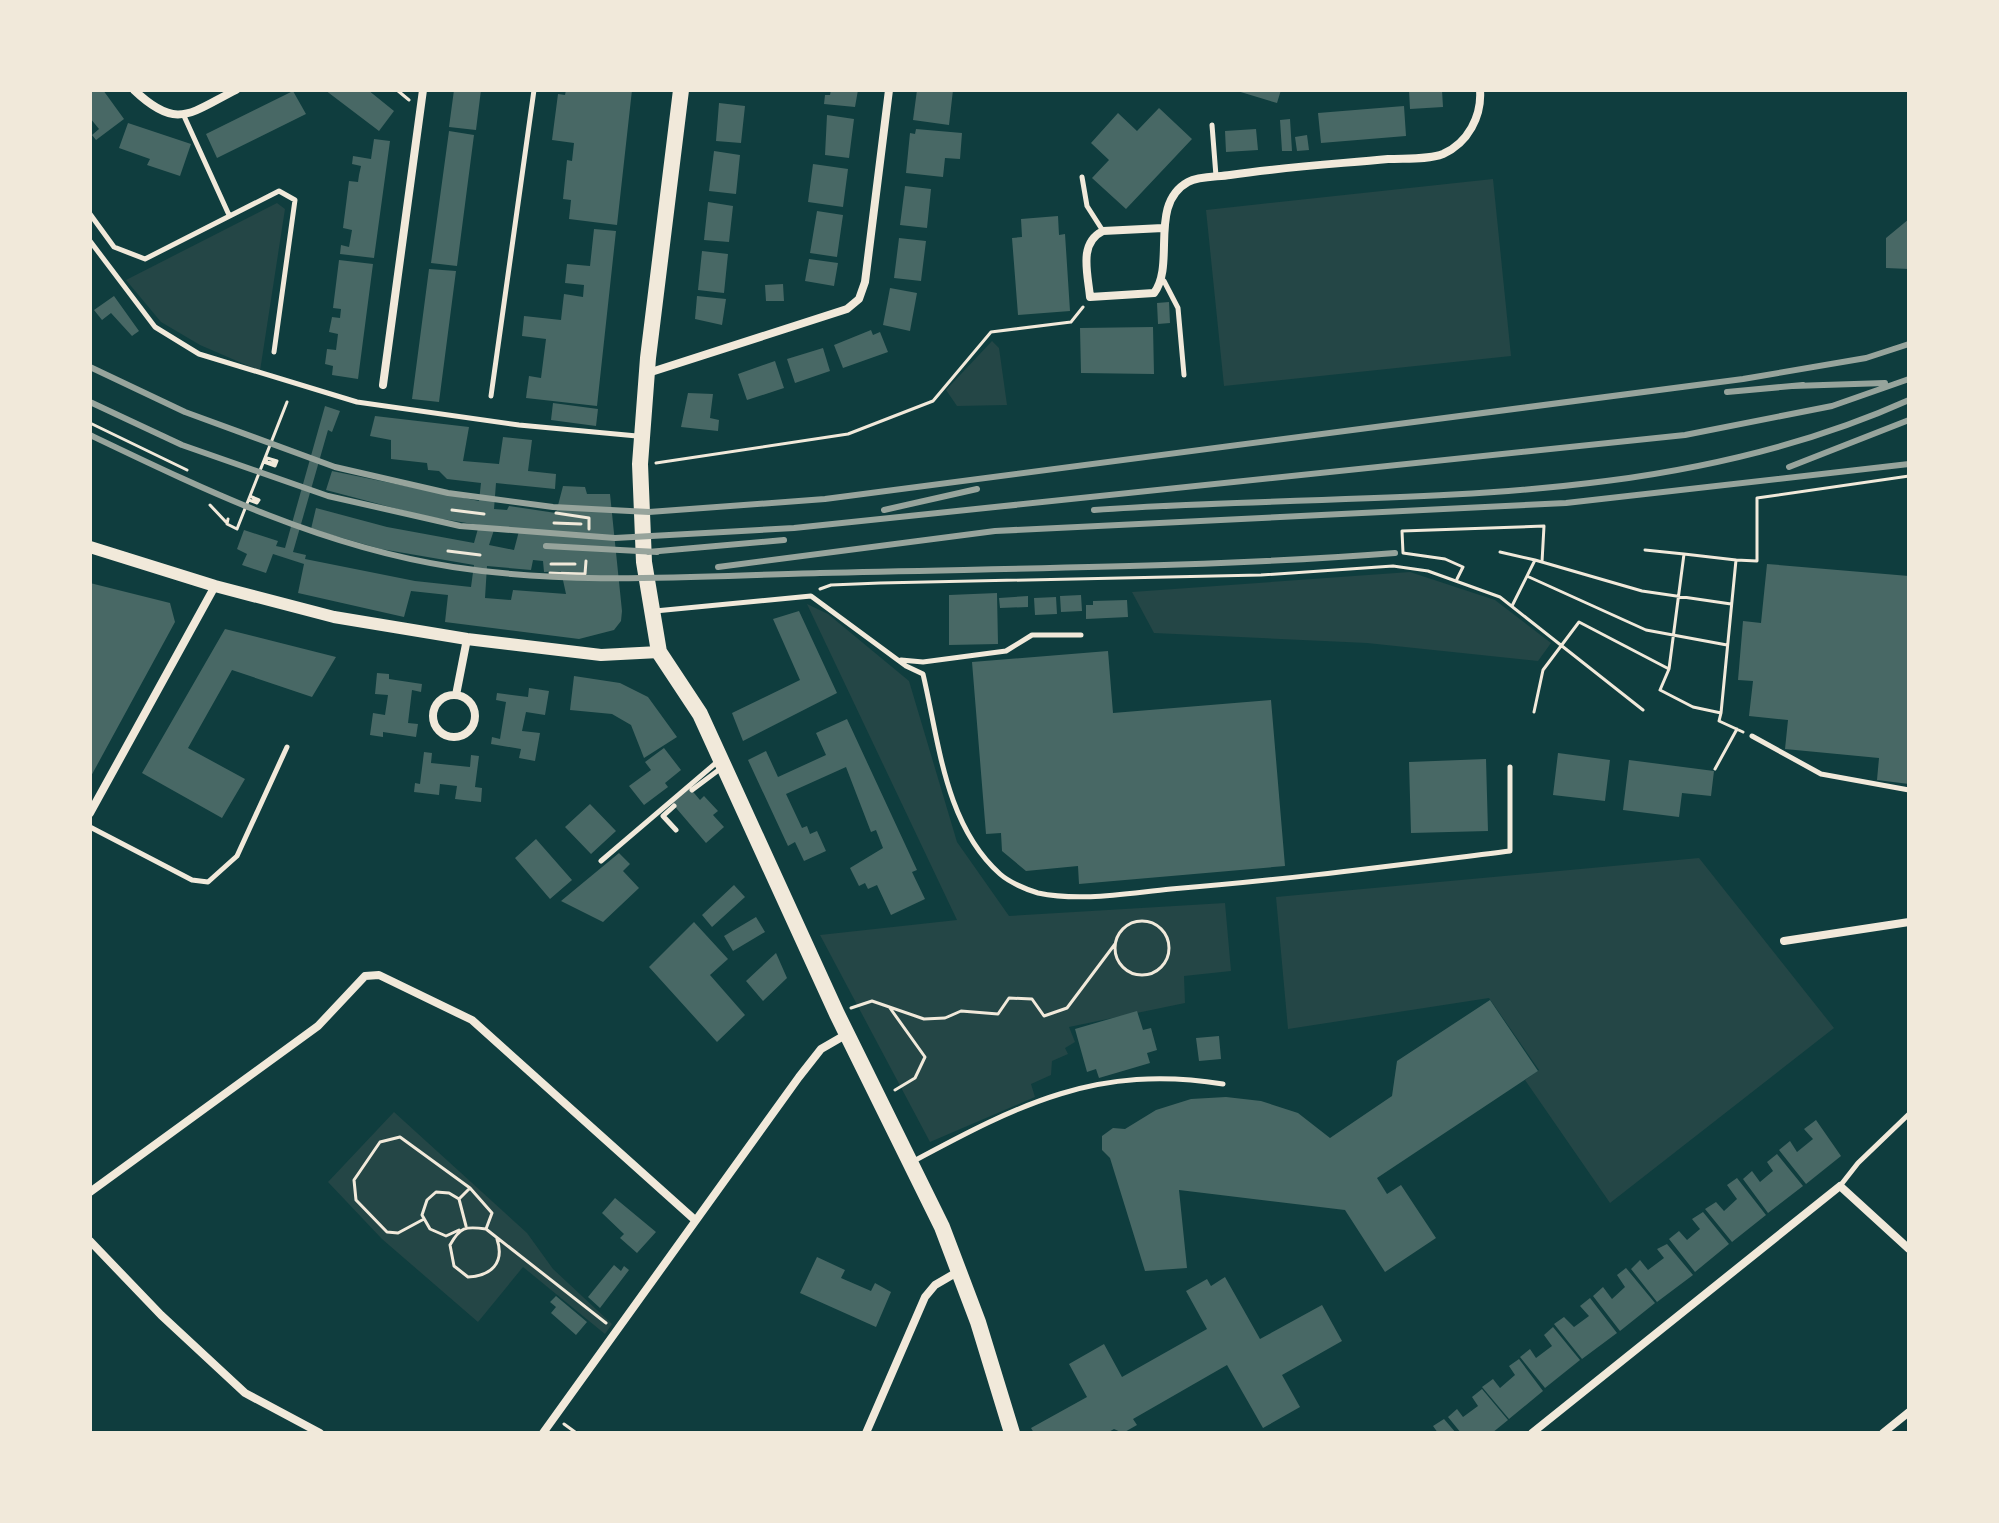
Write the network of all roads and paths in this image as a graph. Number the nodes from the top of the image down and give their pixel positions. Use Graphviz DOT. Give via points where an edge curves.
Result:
graph roads {
  1 [pos="134,90"];
  2 [pos="236,90"];
  3 [pos="423,90"];
  4 [pos="534,90"];
  5 [pos="681,90"];
  6 [pos="889,90"];
  7 [pos="1480,90"];
  8 [pos="184,116"];
  9 [pos="1212,125"];
  10 [pos="1082,177"];
  11 [pos="1216,177"];
  12 [pos="90,214"];
  13 [pos="229,215"];
  14 [pos="1163,228"];
  15 [pos="1103,231"];
  16 [pos="90,241"];
  17 [pos="1164,281"];
  18 [pos="1090,297"];
  19 [pos="274,352"];
  20 [pos="648,373"];
  21 [pos="1184,375"];
  22 [pos="383,385"];
  23 [pos="491,396"];
  24 [pos="287,402"];
  25 [pos="90,423"];
  26 [pos="642,436"];
  27 [pos="263,462"];
  28 [pos="640,462"];
  29 [pos="274,463"];
  30 [pos="187,470"];
  31 [pos="1909,476"];
  32 [pos="249,500"];
  33 [pos="258,500"];
  34 [pos="210,505"];
  35 [pos="452,510"];
  36 [pos="556,513"];
  37 [pos="484,514"];
  38 [pos="554,523"];
  39 [pos="581,524"];
  40 [pos="589,529"];
  41 [pos="90,547"];
  42 [pos="1645,550"];
  43 [pos="448,551"];
  44 [pos="1500,552"];
  45 [pos="1684,554"];
  46 [pos="480,555"];
  47 [pos="1535,560"];
  48 [pos="1736,560"];
  49 [pos="586,561"];
  50 [pos="1542,562"];
  51 [pos="551,564"];
  52 [pos="575,564"];
  53 [pos="550,573"];
  54 [pos="1529,577"];
  55 [pos="1457,580"];
  56 [pos="215,586"];
  57 [pos="811,596"];
  58 [pos="1678,598"];
  59 [pos="1731,604"];
  60 [pos="1512,606"];
  61 [pos="650,607"];
  62 [pos="1081,635"];
  63 [pos="1675,637"];
  64 [pos="467,639"];
  65 [pos="1561,645"];
  66 [pos="1727,645"];
  67 [pos="659,652"];
  68 [pos="900,659"];
  69 [pos="1669,669"];
  70 [pos="456,695"];
  71 [pos="1643,710"];
  72 [pos="1534,712"];
  73 [pos="1721,713"];
  74 [pos="1737,729"];
  75 [pos="1752,736"];
  76 [pos="287,747"];
  77 [pos="722,762"];
  78 [pos="1510,767"];
  79 [pos="1715,769"];
  80 [pos="692,790"];
  81 [pos="1909,790"];
  82 [pos="674,806"];
  83 [pos="90,813"];
  84 [pos="90,827"];
  85 [pos="676,830"];
  86 [pos="601,861"];
  87 [pos="1909,922"];
  88 [pos="1784,941"];
  89 [pos="1115,944"];
  90 [pos="890,1008"];
  91 [pos="837,1014"];
  92 [pos="848,1034"];
  93 [pos="1223,1084"];
  94 [pos="879,1096"];
  95 [pos="1909,1114"];
  96 [pos="911,1162"];
  97 [pos="1840,1186"];
  98 [pos="470,1188"];
  99 [pos="90,1192"];
  100 [pos="459,1199"];
  101 [pos="424,1219"];
  102 [pos="695,1220"];
  103 [pos="467,1226"];
  104 [pos="486,1229"];
  105 [pos="459,1230"];
  106 [pos="497,1239"];
  107 [pos="90,1241"];
  108 [pos="1909,1249"];
  109 [pos="960,1270"];
  110 [pos="610,1327"];
  111 [pos="1909,1412"];
  112 [pos="320,1433"];
  113 [pos="543,1433"];
  114 [pos="866,1433"];
  115 [pos="1012,1433"];
  116 [pos="1532,1433"];
  117 [pos="1883,1433"];
  1 -- 8 [label="street" via="157,110"];
  2 -- 8 [label="street"];
  3 -- 22 [label="street"];
  4 -- 23 [label="lane"];
  5 -- 20 [label="main road"];
  6 -- 20 [label="street" via="859,299 847,309"];
  7 -- 11 [label="street" via="1481,103 1469,133 1442,154"];
  8 -- 13 [label="lane"];
  9 -- 11 [label="lane"];
  10 -- 15 [label="lane" via="1087,206"];
  11 -- 14 [label="street" via="1189,181"];
  12 -- 13 [label="lane" via="114,247 145,259"];
  13 -- 19 [label="lane" via="279,191 295,200"];
  14 -- 15 [label="street"];
  14 -- 17 [label="street"];
  15 -- 18 [label="street" via="1094,235 1086,251"];
  16 -- 26 [label="lane" via="155,327 199,354 357,402"];
  17 -- 18 [label="street" via="1154,293"];
  17 -- 21 [label="lane" via="1180,316"];
  18 -- 28 [label="path" via="1071,322 991,332 933,401 848,434"];
  20 -- 26 [label="main road"];
  24 -- 27 [label="path"];
  25 -- 30 [label="path"];
  26 -- 28 [label="main road"];
  27 -- 29 [label="path" via="275,466 277,461 267,458"];
  27 -- 32 [label="path"];
  28 -- 61 [label="main road"];
  31 -- 48 [label="path" via="1757,498 1757,561"];
  32 -- 33 [label="path"];
  32 -- 34 [label="path" via="237,529"];
  35 -- 37 [label="path"];
  36 -- 40 [label="path" via="589,518"];
  38 -- 39 [label="path"];
  41 -- 56 [label="street"];
  42 -- 45 [label="path"];
  43 -- 46 [label="path"];
  44 -- 47 [label="path"];
  45 -- 48 [label="path"];
  45 -- 58 [label="path"];
  47 -- 50 [label="path"];
  47 -- 54 [label="path"];
  48 -- 59 [label="path"];
  49 -- 53 [label="path" via="585,574"];
  50 -- 55 [label="path" via="1544,526 1402,531 1403,553 1463,567"];
  50 -- 58 [label="path"];
  51 -- 52 [label="path"];
  54 -- 60 [label="path"];
  54 -- 63 [label="path" via="1613,617"];
  55 -- 57 [label="path" via="1393,566 1246,576 831,585"];
  55 -- 60 [label="path"];
  56 -- 64 [label="street" via="334,617"];
  56 -- 83 [label="street"];
  57 -- 61 [label="lane"];
  57 -- 68 [label="lane"];
  58 -- 59 [label="path"];
  58 -- 63 [label="path"];
  59 -- 66 [label="path"];
  60 -- 65 [label="path"];
  61 -- 67 [label="main road"];
  62 -- 68 [label="lane" via="1032,635 1006,651 923,662"];
  63 -- 66 [label="path"];
  63 -- 69 [label="path"];
  64 -- 67 [label="street" via="601,655"];
  64 -- 70 [label="street"];
  65 -- 69 [label="path" via="1579,622"];
  65 -- 71 [label="path"];
  65 -- 72 [label="path" via="1543,670"];
  66 -- 73 [label="path"];
  67 -- 77 [label="main road" via="700,714"];
  68 -- 78 [label="lane" via="923,674 954,803 967,832 984,859 1004,877 1036,893 1080,896 1279,881 1510,851"];
  69 -- 73 [label="path" via="1660,690 1693,707"];
  70 -- 70 [label="street" via="468,700 476,718 466,734 453,738 439,732 433,719 442,699"];
  73 -- 74 [label="path" via="1719,721"];
  74 -- 75 [label="path"];
  74 -- 79 [label="path"];
  75 -- 81 [label="lane" via="1821,774"];
  76 -- 84 [label="lane" via="237,856 208,882 192,880"];
  77 -- 80 [label="lane"];
  77 -- 86 [label="lane"];
  77 -- 91 [label="main road"];
  82 -- 85 [label="lane" via="663,816"];
  87 -- 88 [label="street"];
  89 -- 89 [label="path" via="1124,928 1150,922 1165,933 1169,951 1162,967 1138,975 1118,961"];
  89 -- 90 [label="path" via="1067,1008 1044,1016 1032,999 1020,997 1009,998 998,1014 961,1011 924,1019"];
  90 -- 91 [label="path" via="872,1001"];
  90 -- 94 [label="path" via="925,1057 906,1086"];
  91 -- 92 [label="main road"];
  92 -- 94 [label="main road"];
  92 -- 102 [label="street" via="821,1049"];
  93 -- 96 [label="lane" via="1182,1077 1122,1079 1050,1094"];
  94 -- 96 [label="main road"];
  95 -- 97 [label="lane"];
  96 -- 109 [label="main road"];
  97 -- 108 [label="street"];
  97 -- 116 [label="street"];
  98 -- 100 [label="path"];
  98 -- 101 [label="path" via="400,1137 380,1142 354,1180 356,1200 387,1232 398,1233"];
  98 -- 104 [label="path" via="492,1213"];
  99 -- 102 [label="street" via="318,1026 365,976 379,975 472,1020"];
  100 -- 101 [label="path" via="436,1192 427,1200"];
  100 -- 103 [label="path"];
  101 -- 105 [label="path" via="430,1229 446,1236"];
  102 -- 113 [label="street"];
  103 -- 104 [label="path"];
  103 -- 105 [label="path"];
  104 -- 106 [label="path"];
  105 -- 106 [label="path" via="450,1245 454,1266 468,1277 485,1277 494,1270 501,1251"];
  106 -- 110 [label="path"];
  107 -- 112 [label="street" via="245,1393"];
  109 -- 114 [label="street" via="925,1297"];
  109 -- 115 [label="main road"];
  111 -- 117 [label="street"];
}
